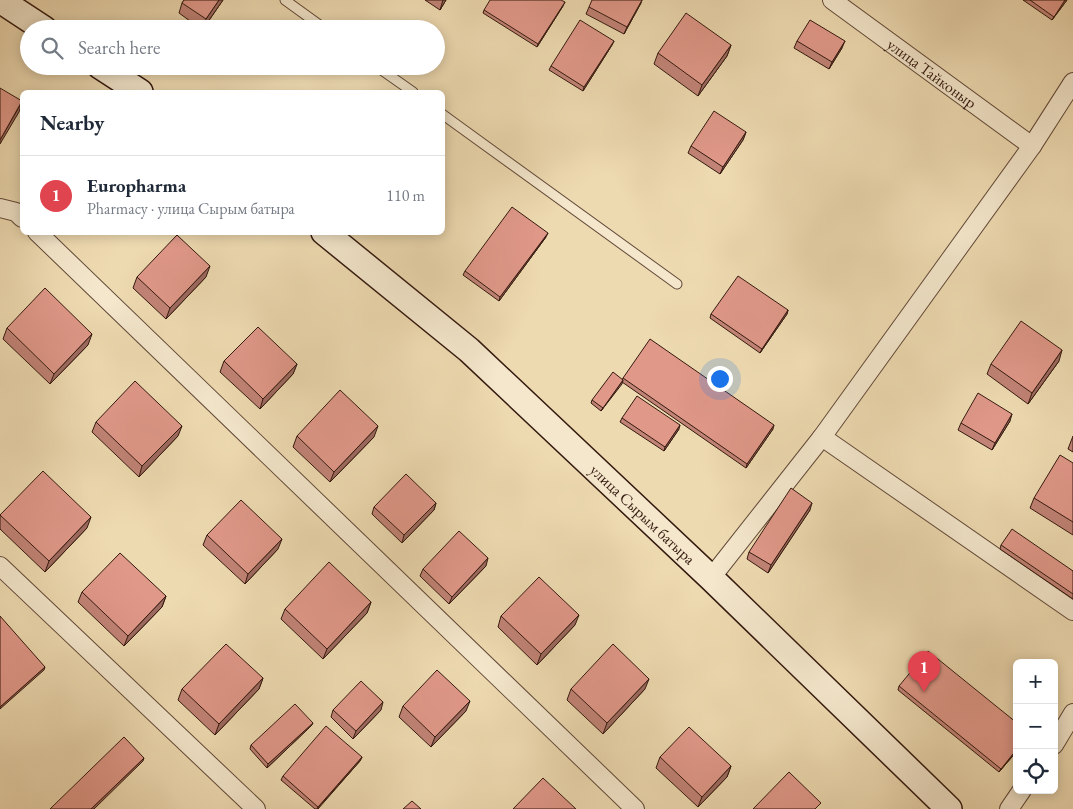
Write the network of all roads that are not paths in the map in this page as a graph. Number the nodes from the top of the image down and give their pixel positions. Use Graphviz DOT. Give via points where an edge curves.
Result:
graph roads {
  1 [pos="0,0"];
  2 [pos="285,0"];
  3 [pos="832,0"];
  4 [pos="30,20"];
  5 [pos="313,20"];
  6 [pos="114,75"];
  7 [pos="389,75"];
  8 [pos="1073,82"];
  9 [pos="137,90"];
  10 [pos="410,90"];
  11 [pos="445,116"];
  12 [pos="1032,146"];
  13 [pos="0,208"];
  14 [pos="20,216"];
  15 [pos="40,235"];
  16 [pos="328,235"];
  17 [pos="677,284"];
  18 [pos="822,437"];
  19 [pos="0,566"];
  20 [pos="711,578"];
  21 [pos="1073,611"];
  22 [pos="1073,713"];
  23 [pos="1058,738"];
  24 [pos="1019,794"];
  25 [pos="256,809"];
  26 [pos="636,809"];
  27 [pos="949,809"];
  28 [pos="1009,809"];
  1 -- 4 [label="street"];
  2 -- 5 [label="lane"];
  3 -- 12 [label="street, улица Тайконыр"];
  6 -- 9 [label="street"];
  7 -- 10 [label="lane"];
  8 -- 12 [label="street"];
  11 -- 17 [label="lane"];
  12 -- 18 [label="street"];
  13 -- 14 [label="street"];
  15 -- 26 [label="street"];
  16 -- 20 [label="street, улица Сырым батыра" via="469,350"];
  18 -- 20 [label="street"];
  18 -- 21 [label="street"];
  19 -- 25 [label="street"];
  20 -- 27 [label="street, улица Сырым батыра"];
  22 -- 23 [label="street"];
  24 -- 28 [label="street"];
}
